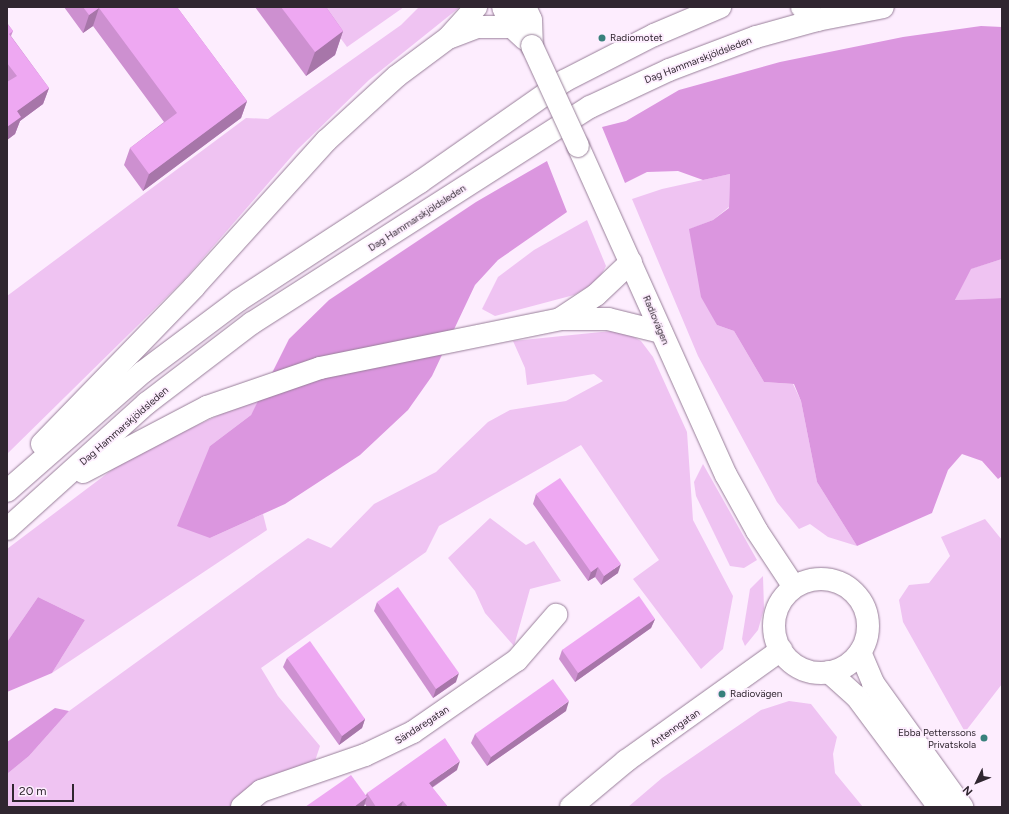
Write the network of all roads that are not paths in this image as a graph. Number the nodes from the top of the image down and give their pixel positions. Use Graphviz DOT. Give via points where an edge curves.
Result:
graph roads {
  1 [pos="476,7"];
  2 [pos="503,7"];
  3 [pos="525,7"];
  4 [pos="720,7"];
  5 [pos="883,7"];
  6 [pos="809,13"];
  7 [pos="525,36"];
  8 [pos="448,38"];
  9 [pos="632,262"];
  10 [pos="560,319"];
  11 [pos="661,332"];
  12 [pos="7,486"];
  13 [pos="7,491"];
  14 [pos="49,492"];
  15 [pos="7,529"];
  16 [pos="794,587"];
  17 [pos="556,614"];
  18 [pos="781,650"];
  19 [pos="860,652"];
  20 [pos="830,672"];
  21 [pos="242,807"];
  22 [pos="571,807"];
  23 [pos="939,807"];
  24 [pos="962,807"];
  1 -- 8 [label="main road"];
  2 -- 7 [label="main road, Radiovägen"];
  3 -- 7 [label="main road" via="531,20"];
  4 -- 13 [label="main road" via="654,35 564,81 420,182 239,300 142,372"];
  5 -- 6 [label="main road, Dag Hammarskjöldsleden"];
  6 -- 14 [label="main road, Dag Hammarskjöldsleden" via="590,107 252,323 147,403"];
  7 -- 8 [label="main road" via="476,27"];
  7 -- 9 [label="main road, Radiovägen, bridge"];
  8 -- 12 [label="main road" via="397,76 326,141 194,287 55,430"];
  9 -- 10 [label="main road" via="596,295"];
  9 -- 11 [label="main road, Radiovägen"];
  10 -- 11 [label="main road" via="608,319"];
  10 -- 14 [label="main road" via="320,368 246,391 152,434"];
  11 -- 16 [label="main road, Radiovägen" via="726,475"];
  14 -- 15 [label="main road, Dag Hammarskjöldsleden"];
  16 -- 18 [label="main road" via="782,600 775,616 775,634"];
  16 -- 19 [label="main road" via="811,580 830,579 856,594 868,622"];
  17 -- 21 [label="main road, Sändaregatan" via="517,660 413,732 365,755 261,791"];
  18 -- 20 [label="main road" via="806,670"];
  18 -- 22 [label="main road, Antenngatan" via="626,761"];
  19 -- 20 [label="main road" via="844,667"];
  19 -- 24 [label="main road" via="873,683"];
  20 -- 23 [label="main road" via="856,696"];
}
